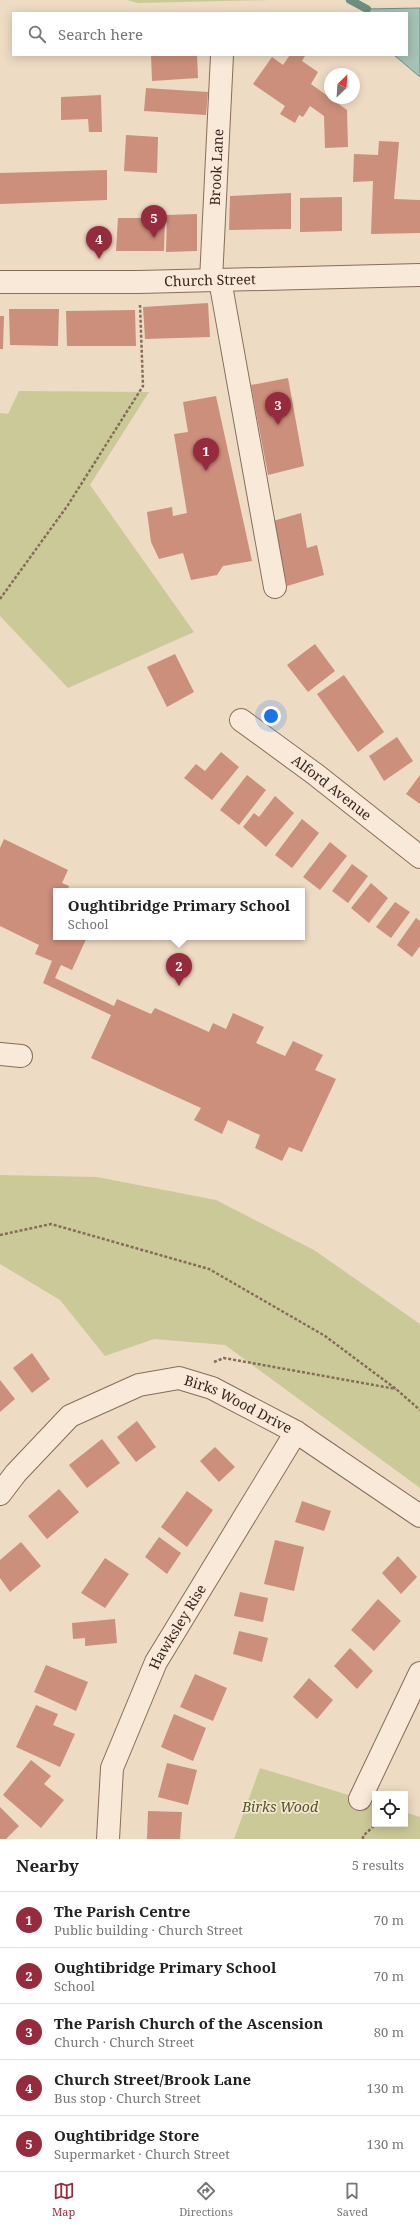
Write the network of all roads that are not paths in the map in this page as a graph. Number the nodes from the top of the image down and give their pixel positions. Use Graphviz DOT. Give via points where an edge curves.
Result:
graph roads {
  1 [pos="222,56"];
  2 [pos="420,275"];
  3 [pos="216,280"];
  4 [pos="0,282"];
  5 [pos="275,587"];
  6 [pos="241,720"];
  7 [pos="420,857"];
  8 [pos="296,1432"];
  9 [pos="0,1494"];
  10 [pos="420,1516"];
  11 [pos="420,1673"];
  12 [pos="360,1799"];
  13 [pos="108,1839"];
  1 -- 3 [label="street, Brook Lane"];
  2 -- 3 [label="street, Church Street"];
  3 -- 4 [label="street, Church Street"];
  3 -- 5 [label="street, Brook Lane"];
  6 -- 7 [label="street, Alford Avenue" via="315,774"];
  8 -- 9 [label="street, Birks Wood Drive" via="212,1388 179,1378 139,1385 70,1416 16,1473"];
  8 -- 10 [label="street, Birks Wood Drive"];
  8 -- 13 [label="street, Hawksley Rise" via="156,1662 112,1768"];
  11 -- 12 [label="street"];
}
